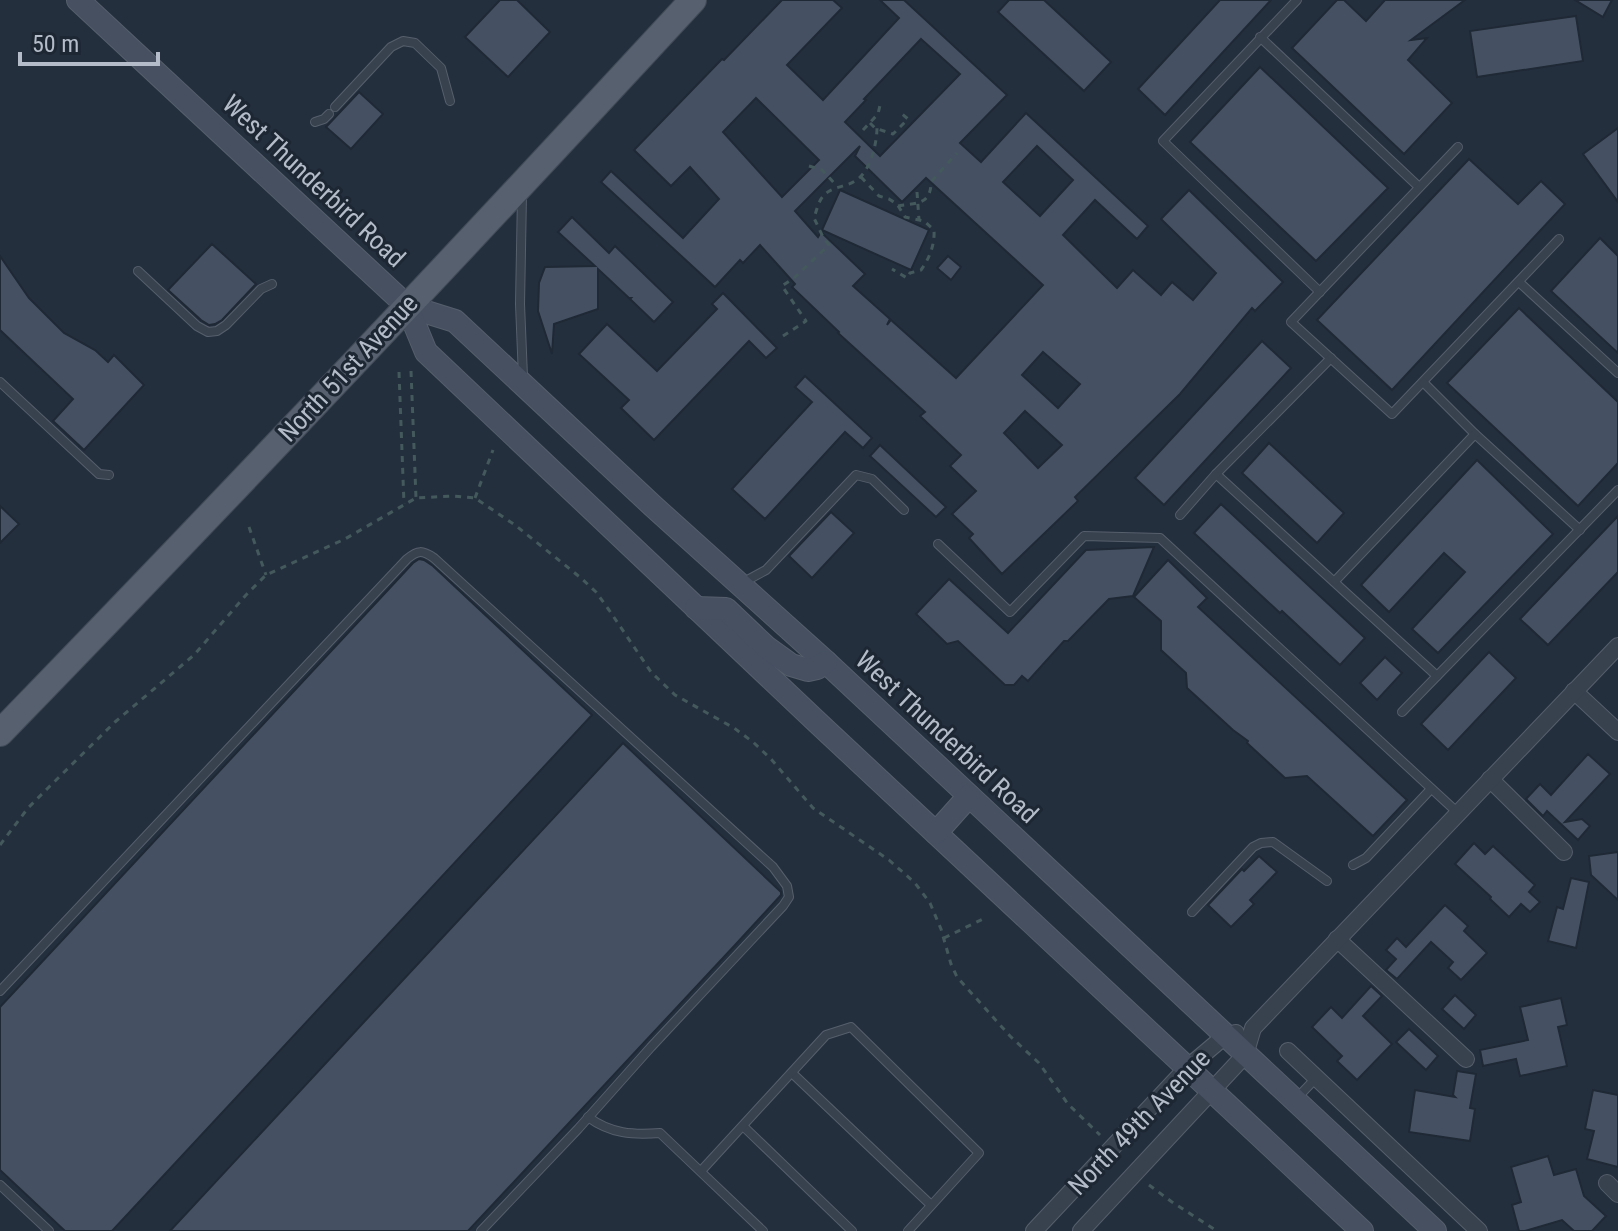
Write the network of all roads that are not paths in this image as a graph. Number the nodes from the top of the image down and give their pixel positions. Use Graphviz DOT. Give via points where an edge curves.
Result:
graph roads {
  1 [pos="78,0"];
  2 [pos="693,0"];
  3 [pos="1297,0"];
  4 [pos="1260,37"];
  5 [pos="450,101"];
  6 [pos="315,122"];
  7 [pos="1458,147"];
  8 [pos="522,184"];
  9 [pos="1419,187"];
  10 [pos="1559,239"];
  11 [pos="138,271"];
  12 [pos="1519,282"];
  13 [pos="272,284"];
  14 [pos="1320,292"];
  15 [pos="407,306"];
  16 [pos="1331,358"];
  17 [pos="1618,373"];
  18 [pos="0,382"];
  19 [pos="1424,383"];
  20 [pos="524,386"];
  21 [pos="1475,434"];
  22 [pos="1216,474"];
  23 [pos="109,475"];
  24 [pos="1618,490"];
  25 [pos="904,510"];
  26 [pos="1180,515"];
  27 [pos="1580,530"];
  28 [pos="938,544"];
  29 [pos="1335,581"];
  30 [pos="739,584"];
  31 [pos="696,608"];
  32 [pos="1618,646"];
  33 [pos="826,662"];
  34 [pos="1437,676"];
  35 [pos="1574,691"];
  36 [pos="1402,712"];
  37 [pos="1618,732"];
  38 [pos="0,733"];
  39 [pos="1490,779"];
  40 [pos="1431,789"];
  41 [pos="969,796"];
  42 [pos="1458,813"];
  43 [pos="936,833"];
  44 [pos="1564,852"];
  45 [pos="1353,865"];
  46 [pos="1327,881"];
  47 [pos="1192,912"];
  48 [pos="1337,939"];
  49 [pos="0,991"];
  50 [pos="1253,1028"];
  51 [pos="1225,1036"];
  52 [pos="1288,1051"];
  53 [pos="1245,1055"];
  54 [pos="1466,1059"];
  55 [pos="1187,1068"];
  56 [pos="792,1073"];
  57 [pos="1316,1078"];
  58 [pos="1211,1091"];
  59 [pos="1294,1101"];
  60 [pos="588,1117"];
  61 [pos="743,1126"];
  62 [pos="701,1171"];
  63 [pos="0,1185"];
  64 [pos="931,1205"];
  65 [pos="49,1231"];
  66 [pos="481,1231"];
  67 [pos="763,1231"];
  68 [pos="852,1231"];
  69 [pos="908,1231"];
  70 [pos="1034,1231"];
  71 [pos="1081,1231"];
  72 [pos="1362,1231"];
  73 [pos="1435,1231"];
  74 [pos="1479,1231"];
  1 -- 15 [label="main road, West Thunderbird Road"];
  2 -- 8 [label="main road, North 51st Avenue"];
  3 -- 4 [label="lane"];
  4 -- 9 [label="lane"];
  4 -- 14 [label="lane" via="1163,141"];
  5 -- 6 [label="lane" via="441,68 409,41 391,47 324,119"];
  7 -- 9 [label="lane"];
  8 -- 15 [label="main road, North 51st Avenue"];
  8 -- 20 [label="lane"];
  9 -- 14 [label="lane"];
  10 -- 12 [label="lane"];
  11 -- 13 [label="lane" via="208,332 226,325"];
  12 -- 17 [label="lane"];
  12 -- 19 [label="lane"];
  14 -- 16 [label="lane" via="1291,322"];
  15 -- 20 [label="main road, West Thunderbird Road" via="455,321"];
  15 -- 31 [label="main road, West Thunderbird Road" via="426,352"];
  15 -- 38 [label="main road, North 51st Avenue"];
  16 -- 19 [label="lane" via="1392,414"];
  16 -- 22 [label="lane"];
  18 -- 23 [label="lane" via="99,474"];
  19 -- 21 [label="lane"];
  20 -- 30 [label="main road, West Thunderbird Road"];
  21 -- 27 [label="lane"];
  21 -- 29 [label="lane"];
  22 -- 26 [label="lane"];
  22 -- 29 [label="lane"];
  24 -- 27 [label="lane"];
  25 -- 30 [label="lane" via="872,479 856,475 766,570"];
  27 -- 34 [label="lane"];
  28 -- 40 [label="lane" via="1010,612 1084,536 1160,538"];
  29 -- 34 [label="lane"];
  30 -- 33 [label="main road, West Thunderbird Road"];
  31 -- 33 [label="main road" via="726,609 791,665 808,670"];
  31 -- 43 [label="main road, West Thunderbird Road"];
  32 -- 35 [label="street, North 49th Avenue"];
  33 -- 41 [label="main road, West Thunderbird Road"];
  34 -- 36 [label="lane"];
  35 -- 37 [label="street"];
  35 -- 39 [label="street, North 49th Avenue"];
  39 -- 42 [label="street, North 49th Avenue"];
  39 -- 44 [label="street"];
  40 -- 42 [label="lane"];
  40 -- 45 [label="lane" via="1366,858"];
  41 -- 43 [label="main road"];
  41 -- 51 [label="main road, West Thunderbird Road"];
  42 -- 48 [label="street, North 49th Avenue"];
  43 -- 55 [label="main road, West Thunderbird Road"];
  46 -- 47 [label="lane" via="1273,842 1261,843"];
  48 -- 50 [label="street, North 49th Avenue"];
  48 -- 54 [label="street"];
  49 -- 60 [label="lane" via="407,559 424,551 773,867 787,886 789,897 783,906"];
  50 -- 51 [label="street, North 49th Avenue"];
  50 -- 53 [label="street, North 49th Avenue"];
  51 -- 53 [label="main road, West Thunderbird Road"];
  51 -- 55 [label="street, North 49th Avenue"];
  52 -- 57 [label="street"];
  53 -- 58 [label="street, North 49th Avenue"];
  53 -- 59 [label="main road, West Thunderbird Road"];
  55 -- 58 [label="main road, West Thunderbird Road"];
  55 -- 70 [label="street, North 49th Avenue"];
  56 -- 61 [label="lane"];
  56 -- 64 [label="lane"];
  56 -- 64 [label="lane" via="826,1035 851,1027 979,1153"];
  57 -- 59 [label="lane"];
  57 -- 74 [label="street"];
  58 -- 71 [label="street, North 49th Avenue"];
  58 -- 72 [label="main road, West Thunderbird Road"];
  59 -- 73 [label="main road, West Thunderbird Road"];
  60 -- 62 [label="lane" via="629,1135 660,1133"];
  60 -- 66 [label="lane"];
  61 -- 62 [label="lane"];
  61 -- 68 [label="lane"];
  62 -- 67 [label="lane"];
  63 -- 65 [label="lane"];
  64 -- 69 [label="lane"];
}
